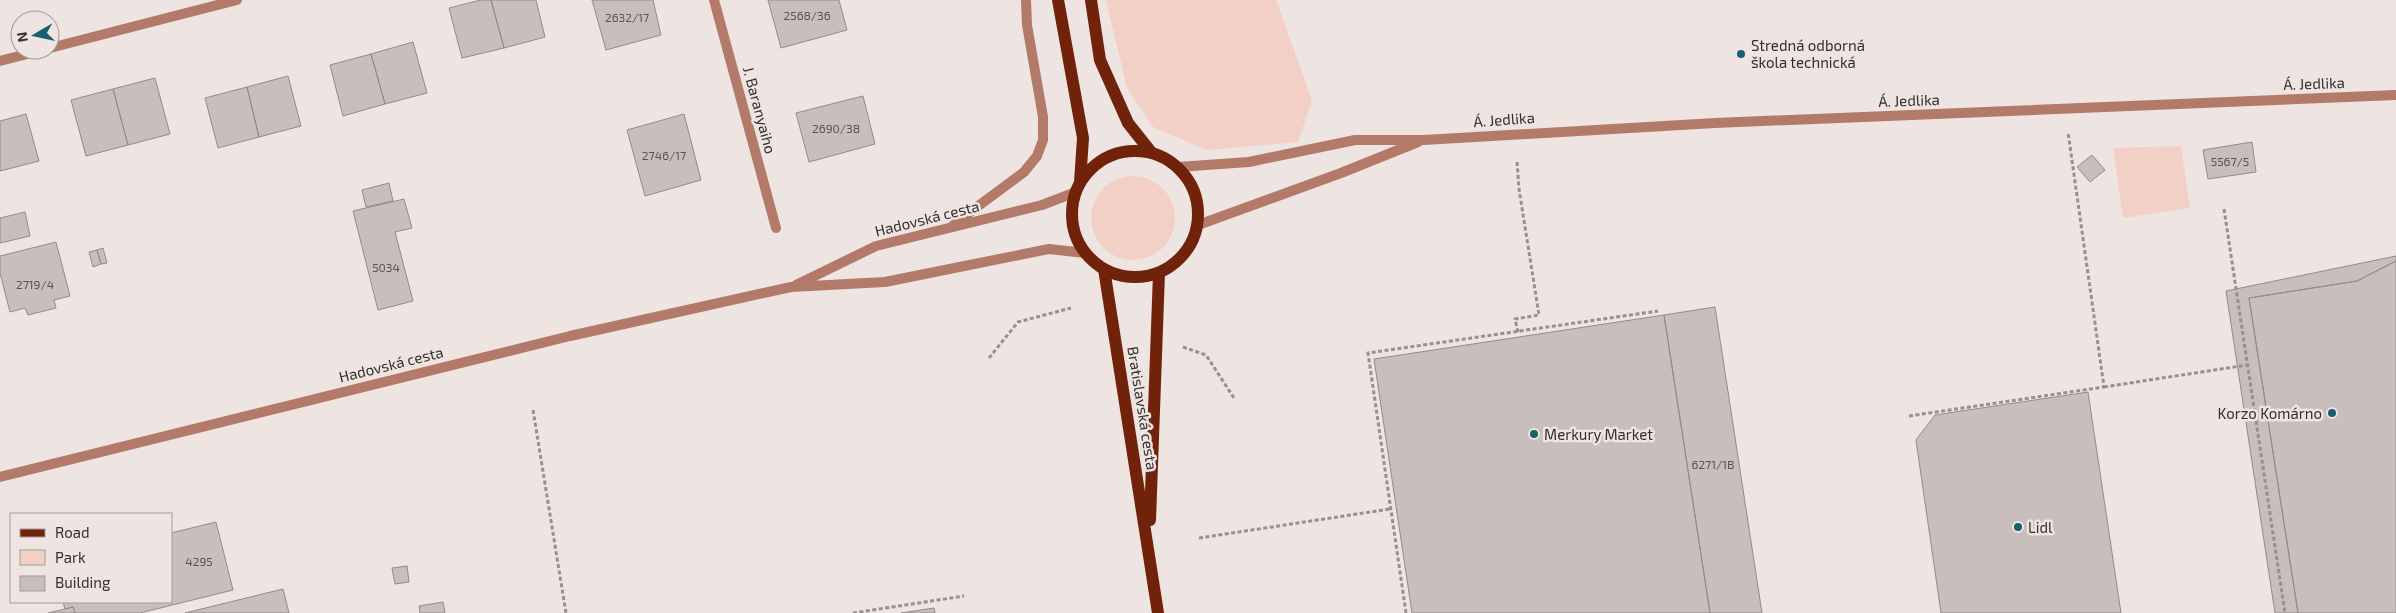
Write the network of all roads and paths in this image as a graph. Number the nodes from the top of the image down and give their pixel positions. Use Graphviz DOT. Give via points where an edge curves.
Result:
graph roads {
  1 [pos="237,0"];
  2 [pos="714,0"];
  3 [pos="1026,0"];
  4 [pos="1058,0"];
  5 [pos="1091,0"];
  6 [pos="60,45"];
  7 [pos="2396,95"];
  8 [pos="2068,132"];
  9 [pos="1424,140"];
  10 [pos="1151,152"];
  11 [pos="1517,162"];
  12 [pos="1178,167"];
  13 [pos="1078,187"];
  14 [pos="2224,209"];
  15 [pos="1198,225"];
  16 [pos="950,227"];
  17 [pos="776,228"];
  18 [pos="1085,253"];
  19 [pos="1104,269"];
  20 [pos="1159,273"];
  21 [pos="791,287"];
  22 [pos="1071,308"];
  23 [pos="1658,311"];
  24 [pos="1518,332"];
  25 [pos="1177,341"];
  26 [pos="989,358"];
  27 [pos="2247,365"];
  28 [pos="2104,387"];
  29 [pos="1234,398"];
  30 [pos="533,410"];
  31 [pos="1909,416"];
  32 [pos="0,477"];
  33 [pos="1390,509"];
  34 [pos="1199,538"];
  35 [pos="1149,551"];
  36 [pos="964,596"];
  37 [pos="878,611"];
  38 [pos="566,613"];
  39 [pos="853,613"];
  40 [pos="1158,613"];
  41 [pos="1406,613"];
  42 [pos="2285,613"];
  1 -- 6 [label="street"];
  2 -- 17 [label="street, J. Baranyaiho"];
  3 -- 16 [label="street" via="1027,25 1043,117 1043,140 1037,156 1024,172"];
  4 -- 13 [label="main road" via="1083,138"];
  5 -- 10 [label="main road" via="1100,60 1128,123"];
  7 -- 9 [label="street, Á. Jedlika" via="1715,123"];
  8 -- 28 [label="path"];
  9 -- 12 [label="street, Á. Jedlika" via="1355,140 1248,162"];
  9 -- 15 [label="street, Á. Jedlika"];
  10 -- 12 [label="main road"];
  10 -- 13 [label="main road" via="1124,151 1110,155 1088,171"];
  11 -- 24 [label="path" via="1539,315 1515,319"];
  12 -- 15 [label="main road" via="1195,193"];
  13 -- 16 [label="street, Hadovská cesta" via="1042,206"];
  13 -- 18 [label="main road" via="1072,207 1073,224"];
  14 -- 27 [label="path"];
  15 -- 20 [label="main road" via="1185,254"];
  16 -- 21 [label="street, Hadovská cesta" via="876,246"];
  18 -- 19 [label="main road"];
  18 -- 21 [label="street, Hadovská cesta" via="1049,249 885,282"];
  19 -- 20 [label="main road" via="1131,278"];
  19 -- 35 [label="main road, Bratislavská cesta"];
  20 -- 35 [label="main road, Bratislavská cesta"];
  21 -- 32 [label="street, Hadovská cesta" via="570,336"];
  22 -- 26 [label="path" via="1018,322"];
  23 -- 24 [label="path"];
  24 -- 33 [label="path" via="1368,353"];
  25 -- 29 [label="path" via="1184,348 1206,355"];
  27 -- 28 [label="path"];
  27 -- 42 [label="path"];
  28 -- 31 [label="path"];
  30 -- 38 [label="path"];
  33 -- 34 [label="path"];
  33 -- 41 [label="path"];
  35 -- 40 [label="main road, Bratislavská cesta"];
  36 -- 37 [label="path"];
  37 -- 39 [label="path"];
}
